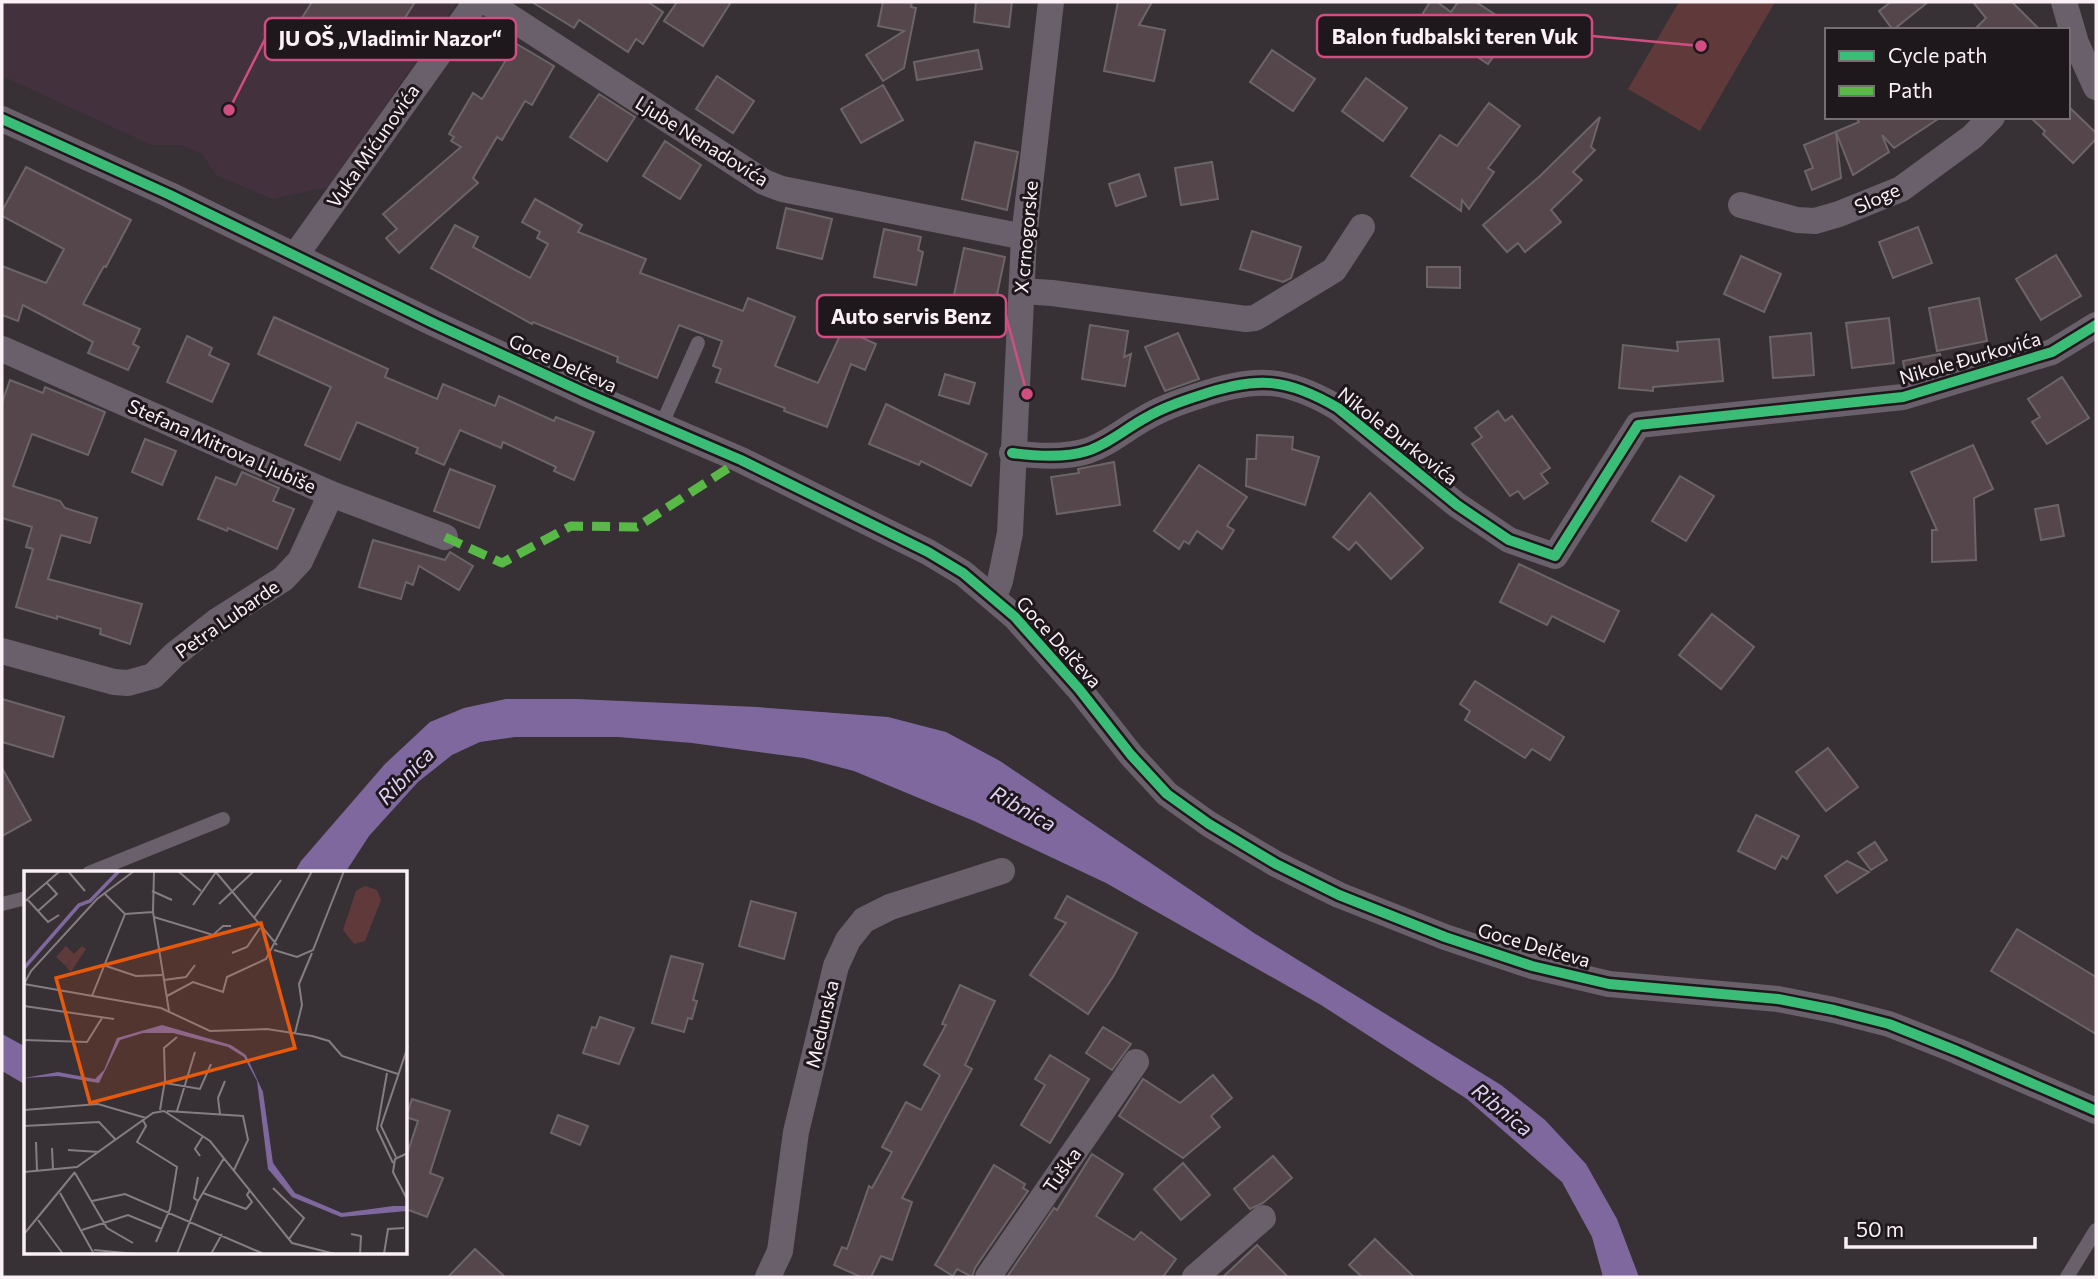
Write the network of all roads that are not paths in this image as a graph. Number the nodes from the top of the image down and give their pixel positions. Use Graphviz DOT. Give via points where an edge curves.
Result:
graph roads {
  1 [pos="476,2"];
  2 [pos="487,2"];
  3 [pos="1051,2"];
  4 [pos="2064,2"];
  5 [pos="2069,28"];
  6 [pos="2072,45"];
  7 [pos="2096,87"];
  8 [pos="2,119"];
  9 [pos="1990,119"];
  10 [pos="1741,205"];
  11 [pos="1362,227"];
  12 [pos="1024,237"];
  13 [pos="295,256"];
  14 [pos="1022,291"];
  15 [pos="2096,325"];
  16 [pos="698,343"];
  17 [pos="2,349"];
  18 [pos="661,426"];
  19 [pos="1012,453"];
  20 [pos="331,494"];
  21 [pos="445,537"];
  22 [pos="994,597"];
  23 [pos="2,651"];
  24 [pos="223,818"];
  25 [pos="94,871"];
  26 [pos="1002,871"];
  27 [pos="24,898"];
  28 [pos="2,904"];
  29 [pos="1136,1062"];
  30 [pos="2096,1111"];
  31 [pos="1263,1218"];
  32 [pos="2096,1230"];
  33 [pos="768,1277"];
  34 [pos="988,1277"];
  35 [pos="1195,1277"];
  36 [pos="2067,1277"];
  1 -- 13 [label="street, Vuka Mićunovića"];
  2 -- 12 [label="street, Ljube Nenadovića" via="764,182"];
  3 -- 12 [label="street, X crnogorske"];
  4 -- 5 [label="street"];
  6 -- 7 [label="street"];
  8 -- 13 [label="street, Goce Delčeva"];
  9 -- 10 [label="street, Sloge" via="1901,189 1839,214 1815,221 1797,220"];
  11 -- 14 [label="street" via="1334,270 1246,319"];
  12 -- 14 [label="street, X crnogorske"];
  13 -- 18 [label="street, Goce Delčeva"];
  14 -- 19 [label="street, X crnogorske"];
  15 -- 19 [label="street, Nikole Đurkovića" via="2052,352 1903,397 1638,425 1555,556 1509,541 1457,505 1338,408 1294,386 1231,385 1164,408 1085,452"];
  16 -- 18 [label="lane"];
  17 -- 20 [label="street, Stefana Mitrova Ljubiše"];
  18 -- 22 [label="street, Goce Delčeva" via="928,552"];
  19 -- 22 [label="street, X crnogorske" via="1010,533"];
  20 -- 21 [label="street, Stefana Mitrova Ljubiše"];
  20 -- 23 [label="street, Petra Lubarde" via="291,571 217,621 153,676 114,682"];
  22 -- 30 [label="street, Goce Delčeva" via="1167,794 1276,864 1339,895 1532,966 1609,984 1778,999 1889,1024"];
  24 -- 25 [label="lane"];
  26 -- 33 [label="street, Medunska" via="890,907 864,920 848,940 836,967 802,1106 780,1251"];
  27 -- 28 [label="lane"];
  29 -- 34 [label="street, Tuška"];
  31 -- 35 [label="street"];
  32 -- 36 [label="lane"];
}
